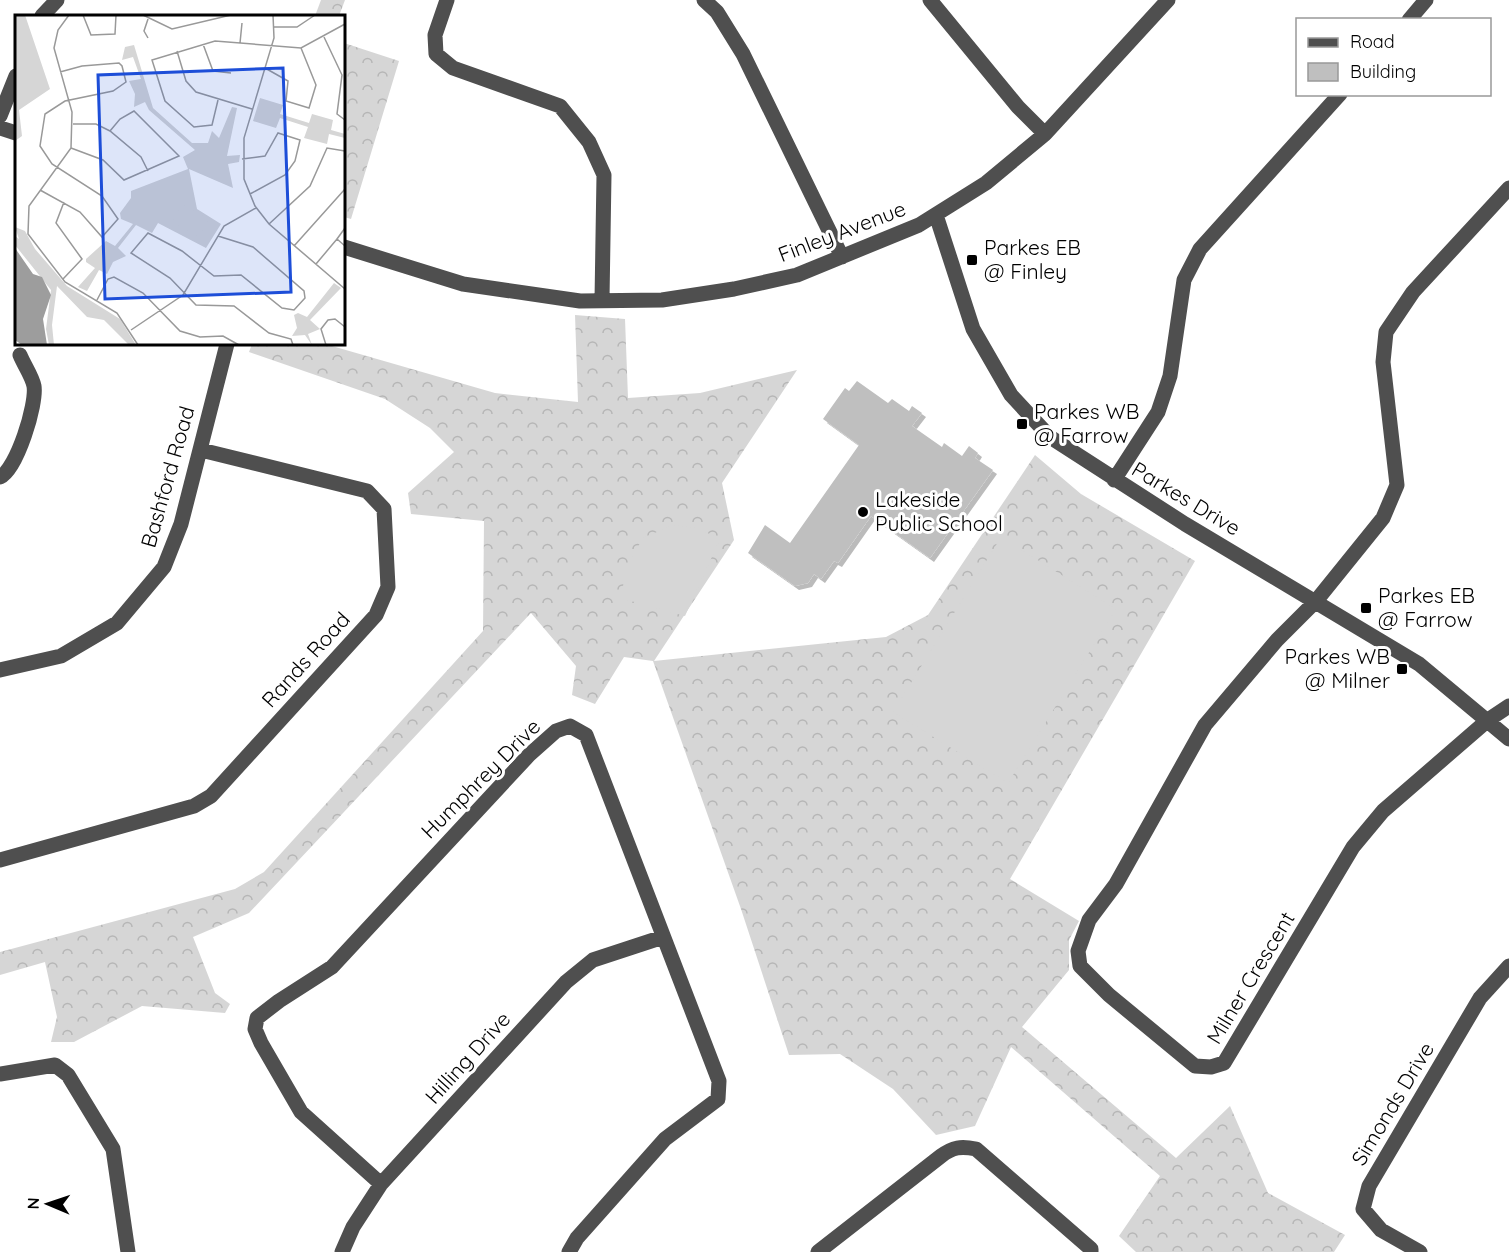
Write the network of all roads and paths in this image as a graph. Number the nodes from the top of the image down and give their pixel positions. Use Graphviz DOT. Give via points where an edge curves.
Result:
graph roads {
  1 [pos="57,0"];
  2 [pos="447,0"];
  3 [pos="704,0"];
  4 [pos="930,0"];
  5 [pos="1168,0"];
  6 [pos="1426,0"];
  7 [pos="43,15"];
  8 [pos="1411,18"];
  9 [pos="15,78"];
  10 [pos="1338,96"];
  11 [pos="0,116"];
  12 [pos="0,128"];
  13 [pos="15,133"];
  14 [pos="1045,134"];
  15 [pos="1509,188"];
  16 [pos="936,215"];
  17 [pos="345,247"];
  18 [pos="842,257"];
  19 [pos="602,300"];
  20 [pos="226,345"];
  21 [pos="20,355"];
  22 [pos="201,450"];
  23 [pos="0,477"];
  24 [pos="1114,480"];
  25 [pos="1316,601"];
  26 [pos="0,670"];
  27 [pos="1509,706"];
  28 [pos="1488,720"];
  29 [pos="1509,739"];
  30 [pos="0,860"];
  31 [pos="663,937"];
  32 [pos="1509,966"];
  33 [pos="0,1074"];
  34 [pos="381,1184"];
  35 [pos="128,1252"];
  36 [pos="342,1252"];
  37 [pos="570,1252"];
  38 [pos="818,1252"];
  39 [pos="1091,1252"];
  40 [pos="1419,1252"];
  1 -- 7 [label="street"];
  2 -- 19 [label="street" via="435,35 436,54 453,68 560,106 589,142 604,175"];
  3 -- 18 [label="street" via="717,12 743,54"];
  4 -- 14 [label="street"];
  5 -- 14 [label="street, Finley Avenue"];
  6 -- 8 [label="street"];
  9 -- 11 [label="street"];
  10 -- 24 [label="street" via="1200,249 1185,280 1170,376 1158,412"];
  12 -- 13 [label="street"];
  14 -- 16 [label="street, Finley Avenue" via="986,183"];
  15 -- 25 [label="street" via="1413,292 1386,332 1383,362 1397,485 1383,519"];
  16 -- 18 [label="street, Finley Avenue"];
  16 -- 24 [label="street, Parkes Drive" via="973,329 1011,395 1050,436"];
  17 -- 19 [label="street, Finley Avenue" via="463,284 580,301"];
  18 -- 19 [label="street, Finley Avenue" via="797,275 734,289 662,300"];
  20 -- 22 [label="street, Bashford Road"];
  21 -- 23 [label="street" via="34,387 23,444 6,474"];
  22 -- 26 [label="street, Bashford Road" via="181,524 164,567 142,596 117,622 61,656"];
  22 -- 30 [label="street, Rands Road" via="367,491 384,509 388,586 376,615 211,796 194,806"];
  24 -- 25 [label="street, Parkes Drive"];
  25 -- 28 [label="street, Parkes Drive" via="1419,664"];
  25 -- 28 [label="street, Milner Crescent" via="1277,640 1205,725 1116,884 1089,920 1078,951 1080,966 1109,995 1195,1066 1224,1063 1353,847 1383,811"];
  27 -- 28 [label="street"];
  28 -- 29 [label="street, Parkes Drive"];
  31 -- 34 [label="street, Hilling Drive" via="593,960 566,982"];
  31 -- 34 [label="street, Humphrey Drive" via="586,735 570,726 556,731 489,797 332,967 257,1018 255,1029 261,1043 301,1112"];
  31 -- 37 [label="street, Humphrey Drive" via="719,1080 718,1099 665,1139 577,1238"];
  32 -- 40 [label="street, Simonds Drive" via="1480,998 1369,1186 1363,1209 1381,1230"];
  33 -- 35 [label="street" via="55,1065 69,1075 113,1149"];
  34 -- 36 [label="street, Hilling Drive"];
  38 -- 39 [label="street" via="951,1148 964,1147 976,1149"];
}
